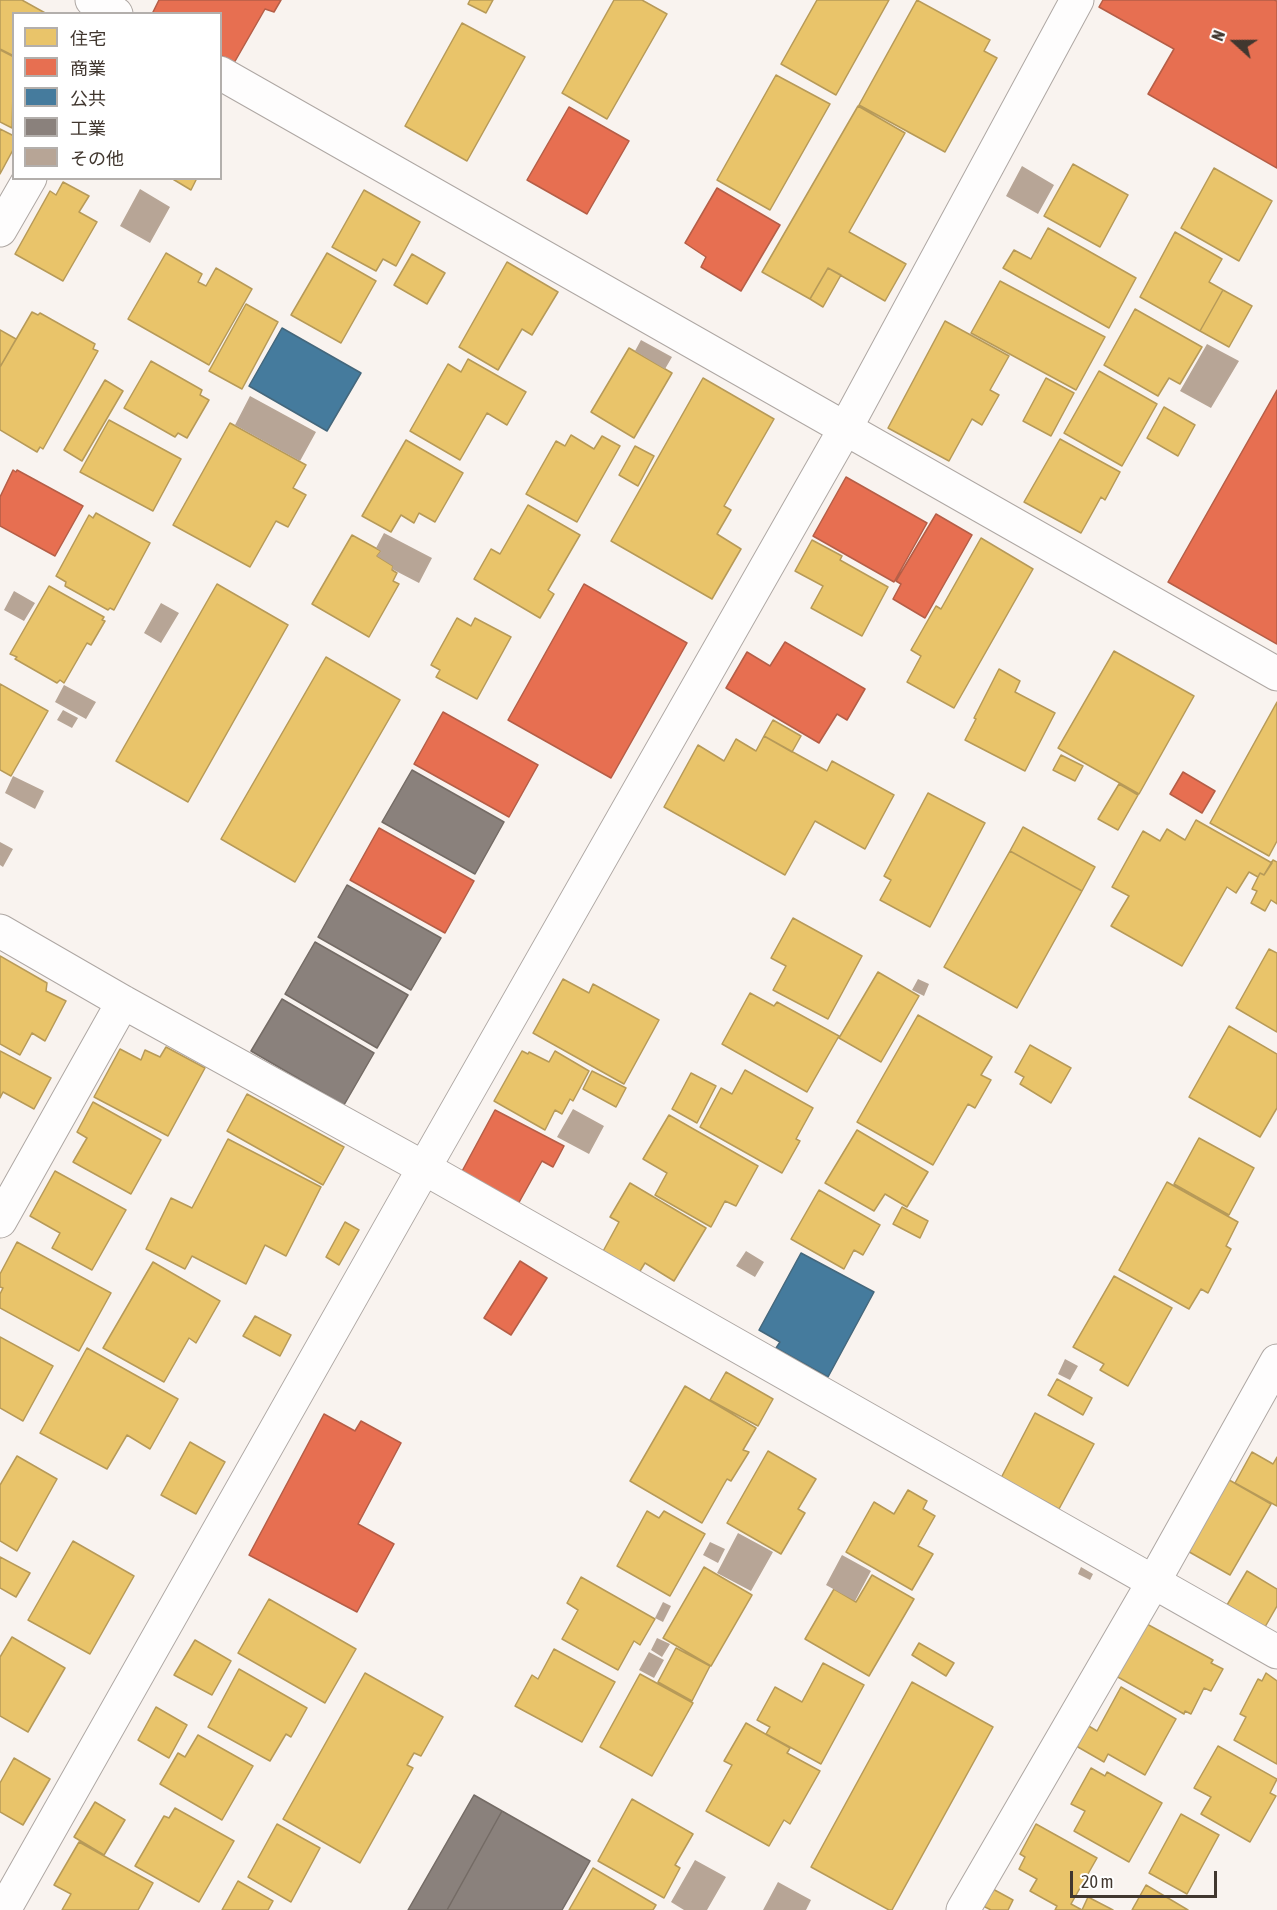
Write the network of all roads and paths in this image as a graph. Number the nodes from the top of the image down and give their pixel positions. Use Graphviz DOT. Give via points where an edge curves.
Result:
graph roads {
  1 [pos="92,0"];
  2 [pos="1077,0"];
  3 [pos="113,12"];
  4 [pos="222,74"];
  5 [pos="29,180"];
  6 [pos="0,230"];
  7 [pos="845,429"];
  8 [pos="1277,674"];
  9 [pos="0,932"];
  10 [pos="123,1002"];
  11 [pos="424,1168"];
  12 [pos="0,1221"];
  13 [pos="1277,1361"];
  14 [pos="1154,1581"];
  15 [pos="1277,1652"];
  16 [pos="4,1910"];
  17 [pos="963,1910"];
  1 -- 3 [label="street"];
  2 -- 7 [label="street"];
  4 -- 7 [label="street"];
  5 -- 6 [label="street"];
  7 -- 8 [label="street"];
  7 -- 11 [label="street"];
  9 -- 10 [label="street"];
  10 -- 11 [label="street"];
  10 -- 12 [label="street"];
  11 -- 14 [label="street"];
  11 -- 16 [label="street"];
  13 -- 14 [label="street"];
  14 -- 15 [label="street"];
  14 -- 17 [label="street"];
}
